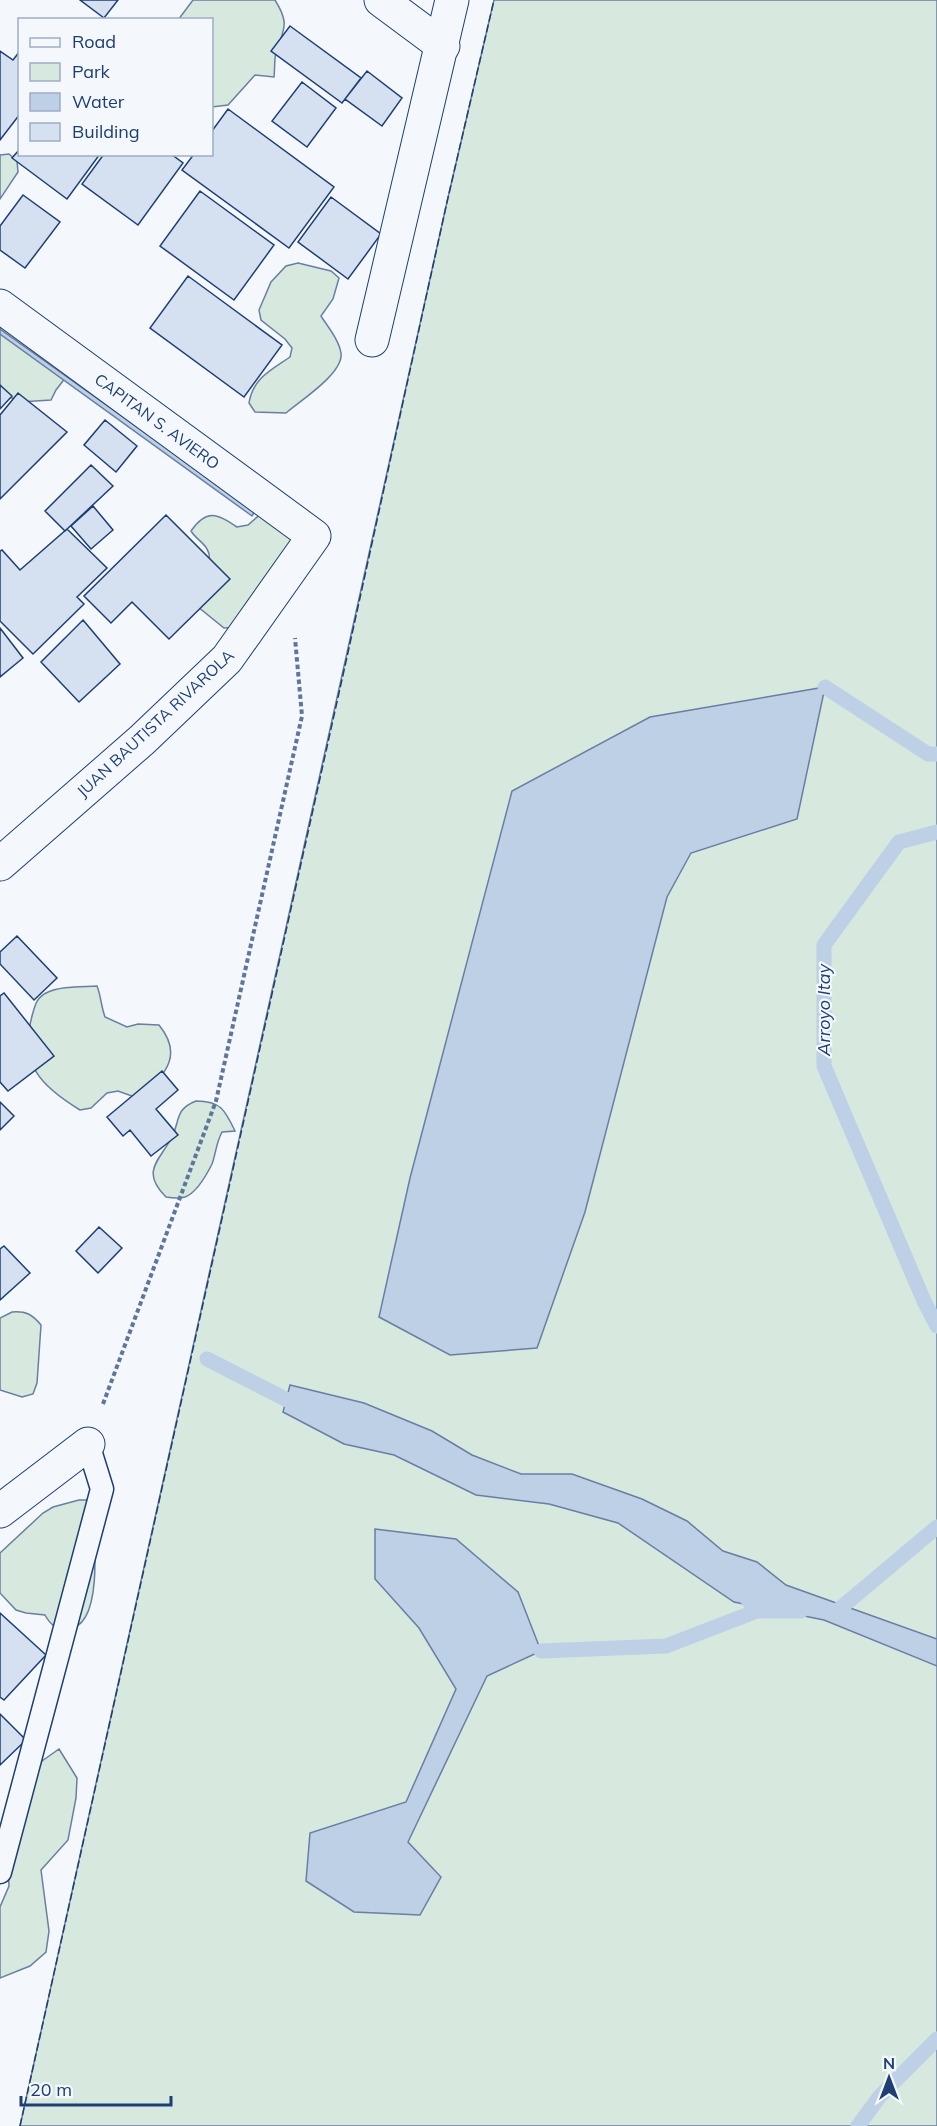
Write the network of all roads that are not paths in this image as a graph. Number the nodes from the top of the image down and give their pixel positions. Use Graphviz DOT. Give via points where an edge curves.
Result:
graph roads {
  1 [pos="381,0"];
  2 [pos="452,0"];
  3 [pos="443,46"];
  4 [pos="0,306"];
  5 [pos="372,340"];
  6 [pos="314,536"];
  7 [pos="0,864"];
  8 [pos="88,1444"];
  9 [pos="0,1511"];
  10 [pos="0,1872"];
  1 -- 3 [label="street"];
  2 -- 3 [label="street"];
  3 -- 5 [label="street"];
  4 -- 6 [label="street, CAPITAN S. AVIERO"];
  6 -- 7 [label="street, JUAN BAUTISTA RIVAROLA" via="227,659 142,740"];
  8 -- 9 [label="street"];
  8 -- 10 [label="lane" via="102,1489"];
}
